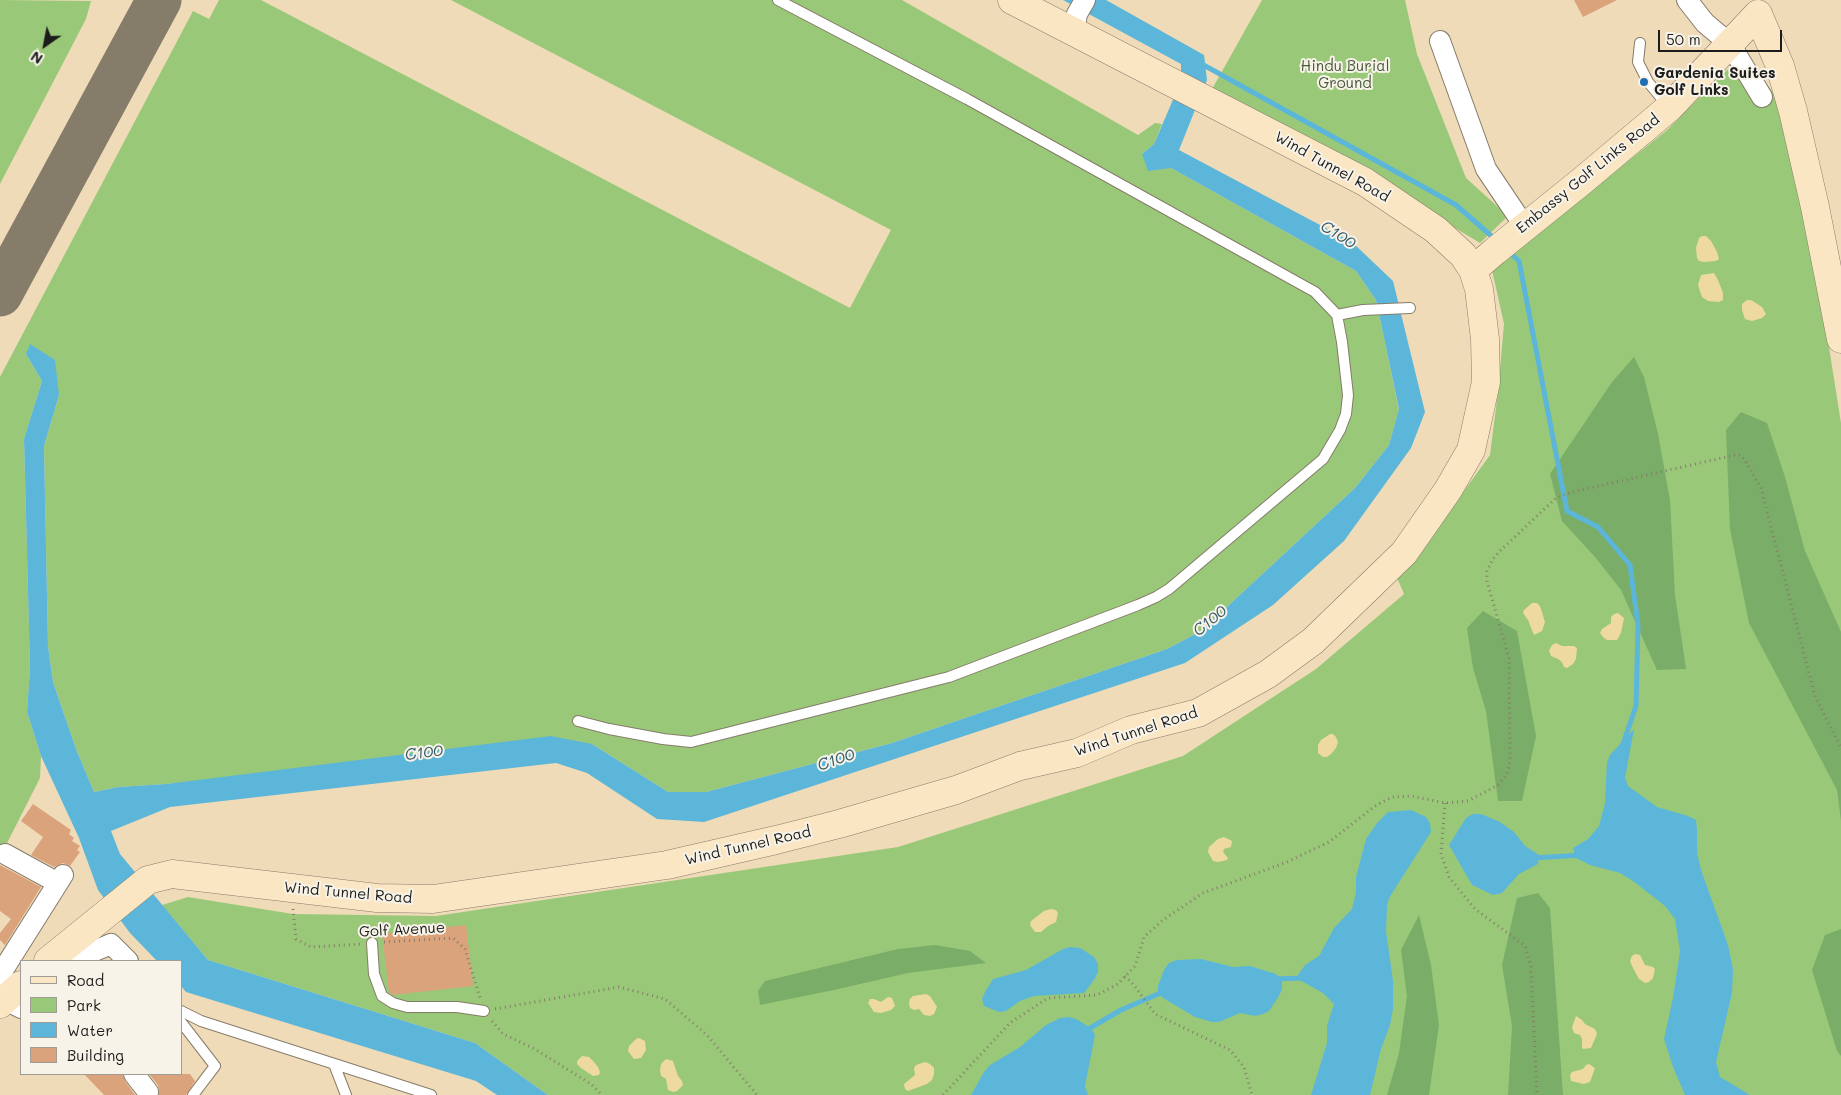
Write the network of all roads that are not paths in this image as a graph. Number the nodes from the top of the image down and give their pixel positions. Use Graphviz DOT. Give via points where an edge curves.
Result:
graph roads {
  1 [pos="778,0"];
  2 [pos="1012,0"];
  3 [pos="1687,0"];
  4 [pos="1762,7"];
  5 [pos="1078,15"];
  6 [pos="1440,41"];
  7 [pos="1640,43"];
  8 [pos="1730,44"];
  9 [pos="1762,96"];
  10 [pos="1670,107"];
  11 [pos="1510,239"];
  12 [pos="1473,270"];
  13 [pos="1838,304"];
  14 [pos="1410,308"];
  15 [pos="1337,315"];
  16 [pos="1841,339"];
  17 [pos="578,721"];
  18 [pos="5,854"];
  19 [pos="372,943"];
  20 [pos="77,950"];
  21 [pos="24,960"];
  22 [pos="51,960"];
  23 [pos="127,960"];
  24 [pos="20,968"];
  25 [pos="8,995"];
  26 [pos="484,1010"];
  27 [pos="182,1011"];
  28 [pos="182,1023"];
  29 [pos="334,1064"];
  30 [pos="135,1075"];
  31 [pos="148,1092"];
  32 [pos="193,1095"];
  33 [pos="346,1095"];
  34 [pos="431,1095"];
  1 -- 15 [label="lane" via="967,98 1315,292"];
  2 -- 5 [label="street, Wind Tunnel Road"];
  3 -- 8 [label="street" via="1705,22"];
  4 -- 8 [label="street, Embassy Golf Links Road"];
  4 -- 13 [label="street, Embassy Golf Links Road" via="1805,161"];
  5 -- 12 [label="street, Wind Tunnel Road" via="1170,82 1365,182 1450,242"];
  6 -- 11 [label="street"];
  7 -- 10 [label="lane" via="1638,62 1648,82"];
  8 -- 9 [label="street"];
  8 -- 10 [label="street, Embassy Golf Links Road"];
  10 -- 11 [label="street, Embassy Golf Links Road"];
  11 -- 12 [label="street, Embassy Golf Links Road"];
  12 -- 20 [label="street, Wind Tunnel Road" via="1486,339 1486,382 1471,450 1448,490 1404,553 1313,641 1268,674 1198,713 1131,730 1077,753 1020,766 956,790 839,824 667,864 433,899 376,898 172,874 148,880"];
  13 -- 16 [label="street, Embassy Golf Links Road"];
  14 -- 15 [label="lane"];
  15 -- 17 [label="lane" via="1348,395 1340,430 1323,459 1156,597 949,678 691,742"];
  18 -- 21 [label="street" via="60,879"];
  19 -- 26 [label="lane" via="374,974 382,996 393,1003 407,1007"];
  20 -- 22 [label="street, Wind Tunnel Road"];
  20 -- 23 [label="street" via="92,952 112,944"];
  24 -- 25 [label="street"];
  27 -- 29 [label="lane" via="201,1021"];
  28 -- 32 [label="lane" via="215,1066"];
  29 -- 33 [label="lane"];
  29 -- 34 [label="lane"];
  30 -- 31 [label="street"];
}
